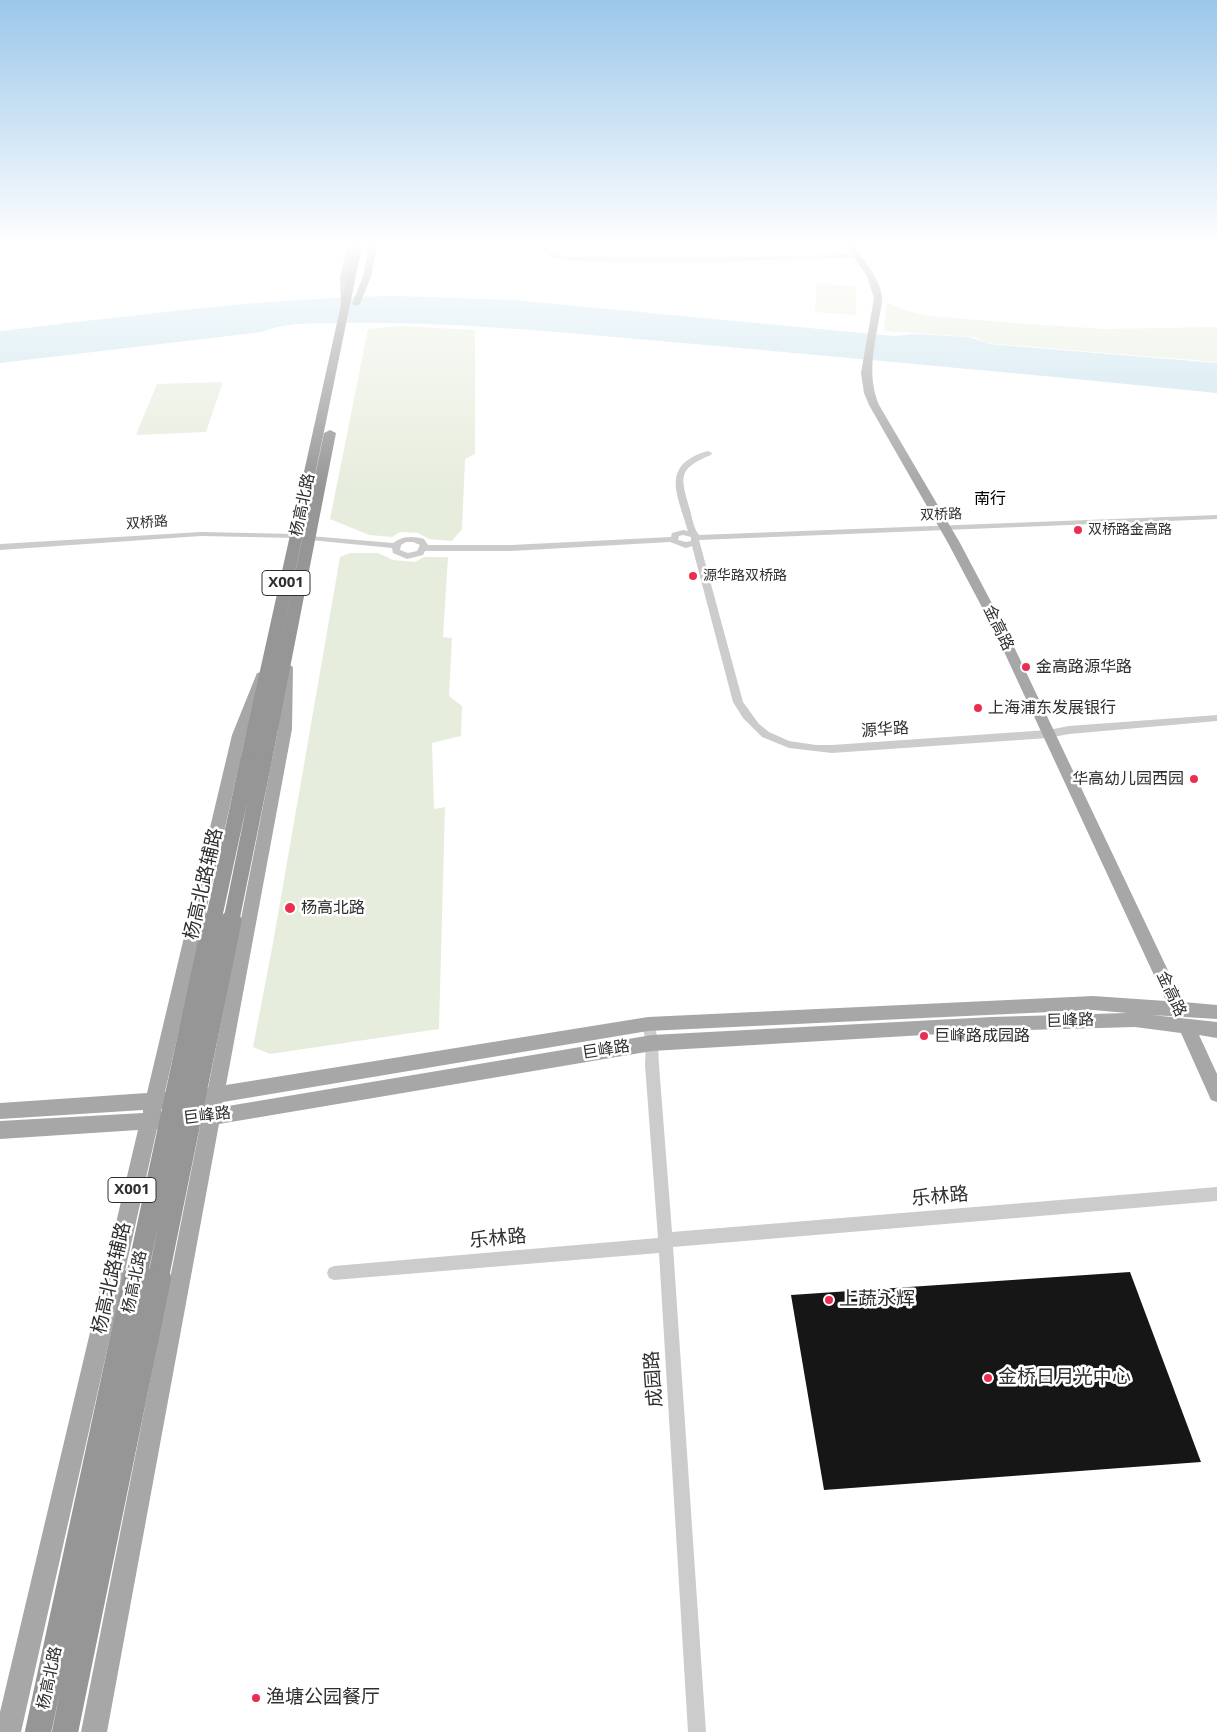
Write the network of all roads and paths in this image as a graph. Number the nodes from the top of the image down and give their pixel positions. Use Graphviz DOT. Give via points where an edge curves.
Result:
graph roads {
  1 [pos="345,327"];
  2 [pos="347,327"];
  3 [pos="873,327"];
  4 [pos="341,377"];
  5 [pos="708,453"];
  6 [pos="1217,517"];
  7 [pos="945,528"];
  8 [pos="303,537"];
  9 [pos="695,538"];
  10 [pos="673,539"];
  11 [pos="396,546"];
  12 [pos="0,547"];
  13 [pos="424,548"];
  14 [pos="279,653"];
  15 [pos="1217,718"];
  16 [pos="1048,734"];
  17 [pos="256,761"];
  18 [pos="1178,1009"];
  19 [pos="1217,1012"];
  20 [pos="648,1024"];
  21 [pos="1187,1027"];
  22 [pos="1217,1030"];
  23 [pos="652,1043"];
  24 [pos="1217,1094"];
  25 [pos="214,1096"];
  26 [pos="153,1101"];
  27 [pos="0,1111"];
  28 [pos="210,1117"];
  29 [pos="148,1121"];
  30 [pos="0,1130"];
  31 [pos="1217,1194"];
  32 [pos="666,1242"];
  33 [pos="334,1273"];
  34 [pos="8,1732"];
  35 [pos="38,1732"];
  36 [pos="65,1732"];
  37 [pos="94,1732"];
  38 [pos="697,1732"];
  1 -- 8 [label="highway, 杨高北路 / X001"];
  2 -- 4 [label="highway, 杨高北路 / X001"];
  3 -- 7 [label="main road, 金高路" via="866,373 869,393"];
  5 -- 9 [label="street, 源华路" via="688,462 679,474 678,482"];
  6 -- 7 [label="street, 双桥路"];
  7 -- 9 [label="street, 双桥路"];
  7 -- 16 [label="main road, 金高路" via="1000,630"];
  8 -- 11 [label="street, 双桥路"];
  8 -- 12 [label="street, 双桥路" via="200,534"];
  8 -- 14 [label="highway, 杨高北路 / X001"];
  9 -- 10 [label="street" via="683,545"];
  9 -- 10 [label="street" via="680,532"];
  9 -- 16 [label="street, 源华路" via="738,702 756,729 773,739 810,748 832,749"];
  10 -- 13 [label="street, 双桥路" via="511,548"];
  11 -- 13 [label="street, 双桥路" via="404,540 413,539 423,543"];
  11 -- 13 [label="street, 双桥路" via="396,552 407,556 420,553"];
  14 -- 17 [label="highway, 杨高北路 / X001"];
  14 -- 25 [label="main road, X001" via="285,729"];
  14 -- 26 [label="main road, 杨高北路辅路 / X001" via="239,734"];
  15 -- 16 [label="street, 源华路"];
  16 -- 18 [label="main road, 金高路"];
  17 -- 35 [label="highway, 杨高北路 / X001, bridge"];
  17 -- 36 [label="highway, 杨高北路 / X001, bridge"];
  18 -- 19 [label="main road, 巨峰路"];
  18 -- 20 [label="main road, 巨峰路" via="1093,1002"];
  18 -- 21 [label="street, 金高路"];
  20 -- 23 [label="street, 成园路"];
  20 -- 25 [label="main road, 巨峰路"];
  21 -- 22 [label="main road, 巨峰路"];
  21 -- 23 [label="main road, 巨峰路" via="1135,1020 1001,1023"];
  21 -- 24 [label="main road, 金高路"];
  23 -- 28 [label="main road, 巨峰路"];
  23 -- 32 [label="street, 成园路"];
  25 -- 26 [label="main road, 巨峰路"];
  25 -- 28 [label="main road, X001"];
  26 -- 27 [label="main road, 巨峰路"];
  26 -- 29 [label="main road, 杨高北路辅路 / X001"];
  28 -- 29 [label="main road, 巨峰路"];
  28 -- 37 [label="main road, X001"];
  29 -- 30 [label="main road, 巨峰路"];
  29 -- 34 [label="main road, 杨高北路辅路 / X001"];
  31 -- 32 [label="street, 乐林路"];
  32 -- 33 [label="street, 乐林路"];
  32 -- 38 [label="street, 成园路"];
}
